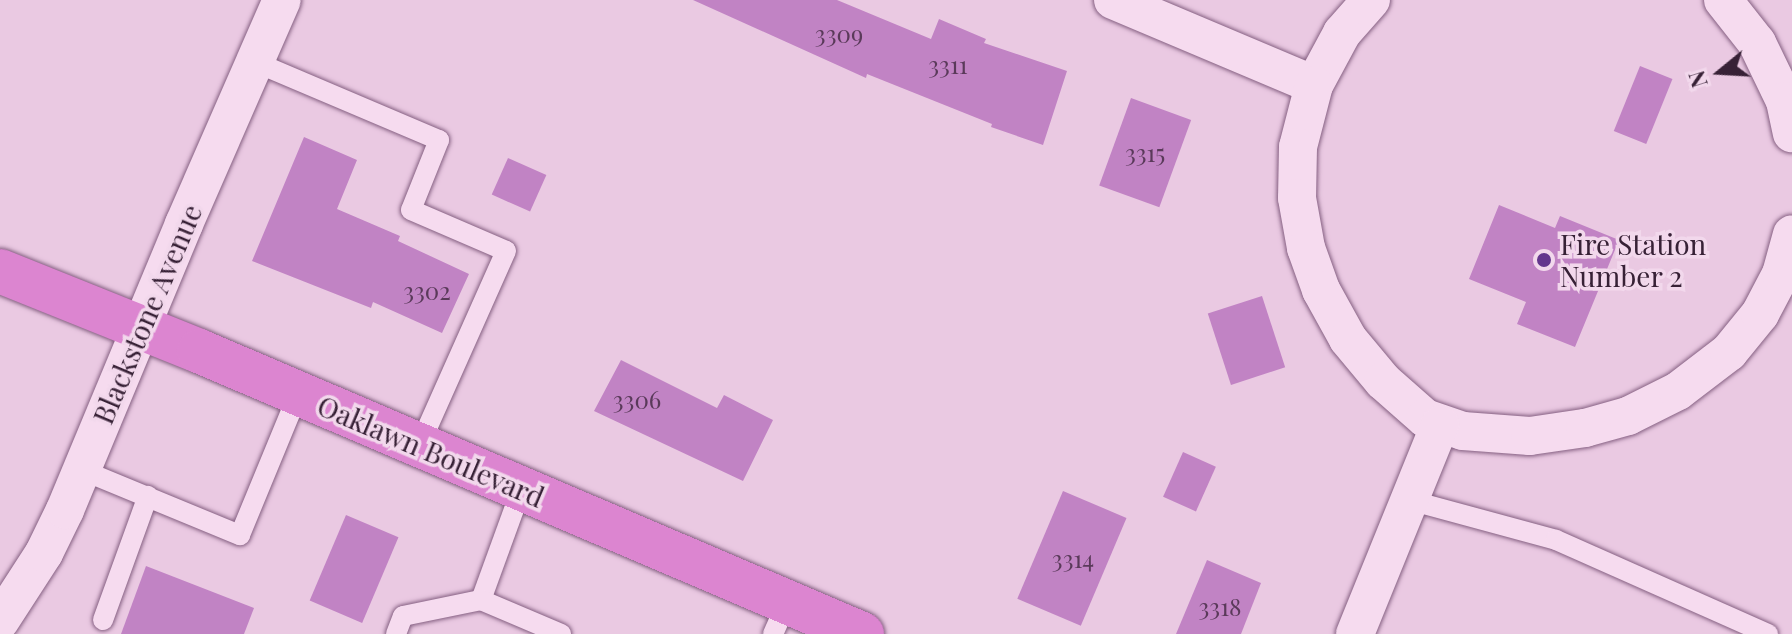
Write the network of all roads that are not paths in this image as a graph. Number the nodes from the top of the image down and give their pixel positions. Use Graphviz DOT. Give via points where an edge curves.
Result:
graph roads {
  1 [pos="282,0"];
  2 [pos="1113,0"];
  3 [pos="1371,0"];
  4 [pos="1723,0"];
  5 [pos="255,62"];
  6 [pos="1314,85"];
  7 [pos="1792,133"];
  8 [pos="1792,234"];
  9 [pos="0,271"];
  10 [pos="1787,276"];
  11 [pos="141,328"];
  12 [pos="298,394"];
  13 [pos="1440,425"];
  14 [pos="419,446"];
  15 [pos="82,470"];
  16 [pos="521,490"];
  17 [pos="148,496"];
  18 [pos="1409,500"];
  19 [pos="481,600"];
  20 [pos="780,618"];
  21 [pos="103,620"];
  22 [pos="0,621"];
  23 [pos="396,634"];
  24 [pos="561,634"];
  25 [pos="862,634"];
  26 [pos="1355,634"];
  27 [pos="1768,634"];
  1 -- 5 [label="street, Blackstone Avenue"];
  2 -- 6 [label="street"];
  3 -- 6 [label="street" via="1342,33"];
  4 -- 7 [label="street" via="1757,43 1785,101"];
  5 -- 11 [label="street, Blackstone Avenue"];
  5 -- 14 [label="lane" via="439,140 411,210 506,251"];
  6 -- 13 [label="street" via="1298,147 1297,198 1321,290 1348,339 1383,381"];
  8 -- 10 [label="street"];
  9 -- 11 [label="highway, Oaklawn Boulevard"];
  10 -- 13 [label="street" via="1729,352 1678,391 1628,416 1530,436"];
  11 -- 12 [label="highway, Oaklawn Boulevard"];
  11 -- 15 [label="street, Blackstone Avenue"];
  12 -- 14 [label="highway, Oaklawn Boulevard"];
  12 -- 17 [label="lane" via="240,535"];
  13 -- 18 [label="street"];
  14 -- 16 [label="highway, Oaklawn Boulevard"];
  15 -- 17 [label="lane"];
  15 -- 22 [label="street, Blackstone Avenue" via="44,553"];
  16 -- 19 [label="lane"];
  16 -- 20 [label="highway, Oaklawn Boulevard"];
  17 -- 21 [label="lane"];
  18 -- 26 [label="street"];
  18 -- 27 [label="lane" via="1556,540"];
  19 -- 23 [label="lane" via="403,616"];
  19 -- 24 [label="lane"];
  20 -- 25 [label="highway, Oaklawn Boulevard"];
}
